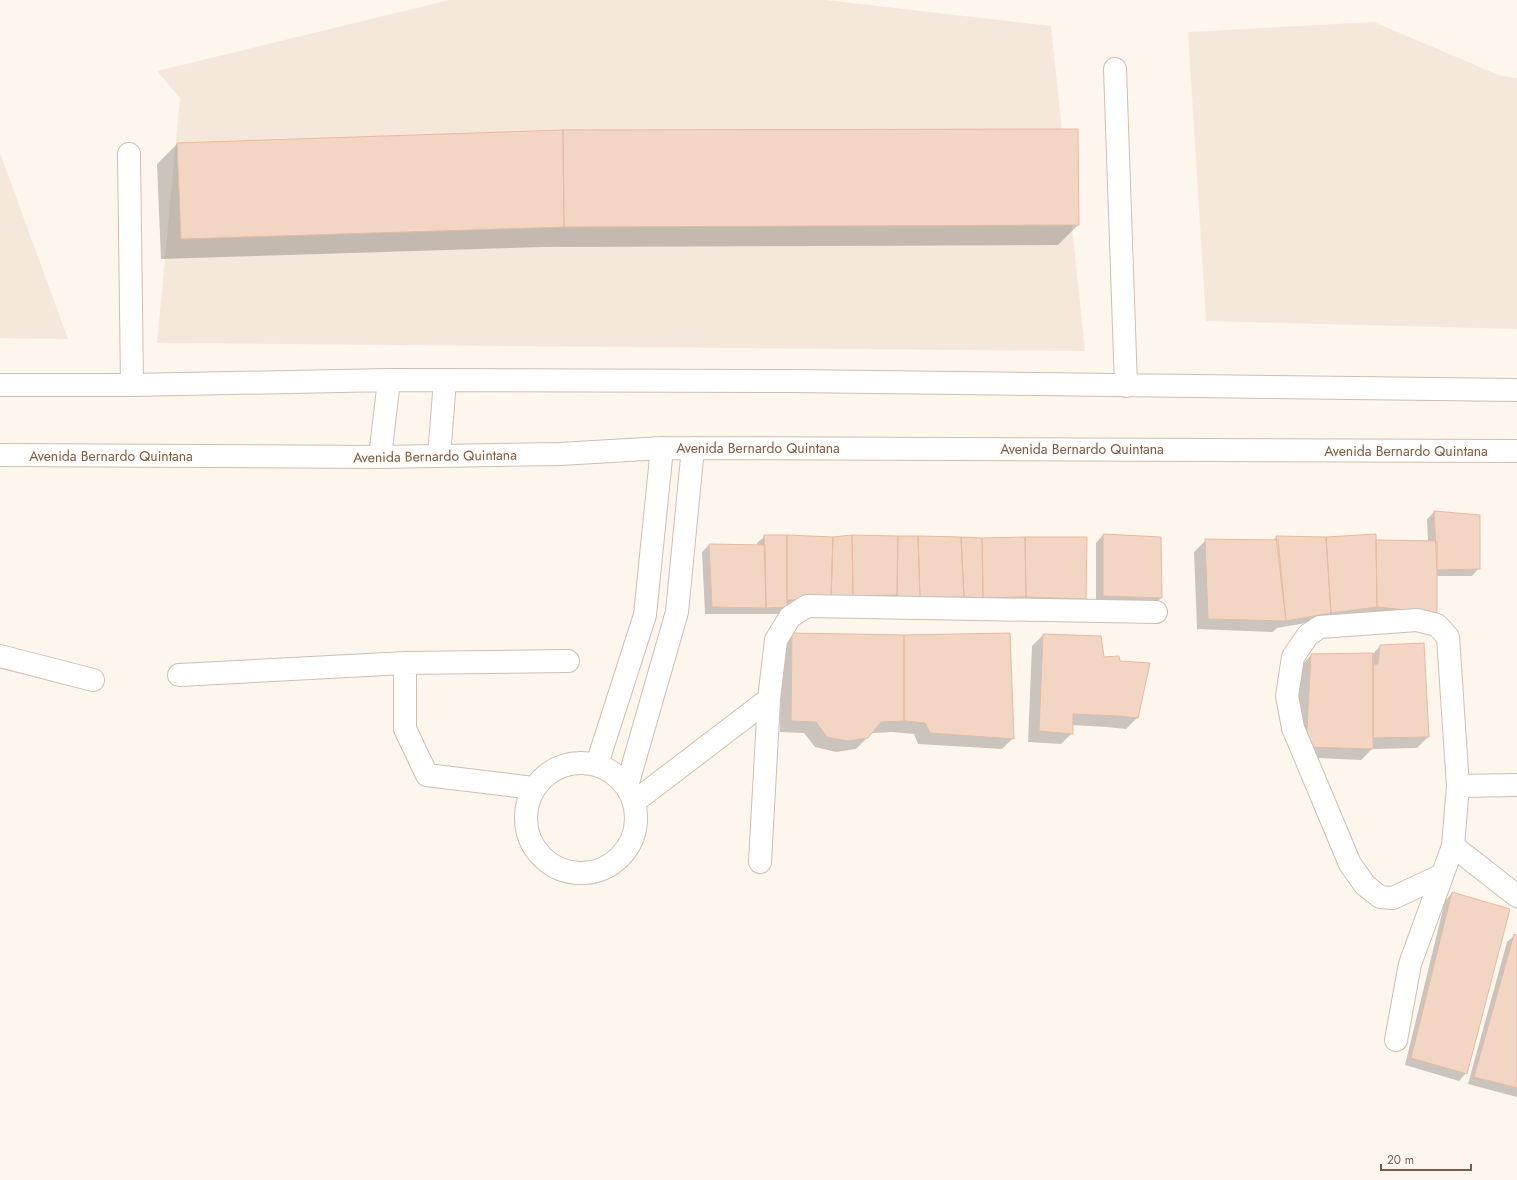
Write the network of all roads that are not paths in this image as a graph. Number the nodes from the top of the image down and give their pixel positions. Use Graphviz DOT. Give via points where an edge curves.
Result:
graph roads {
  1 [pos="1115,69"];
  2 [pos="129,154"];
  3 [pos="389,380"];
  4 [pos="445,381"];
  5 [pos="0,385"];
  6 [pos="132,385"];
  7 [pos="1126,386"];
  8 [pos="1517,390"];
  9 [pos="662,448"];
  10 [pos="693,448"];
  11 [pos="1517,451"];
  12 [pos="0,455"];
  13 [pos="439,456"];
  14 [pos="380,457"];
  15 [pos="1156,612"];
  16 [pos="0,656"];
  17 [pos="568,661"];
  18 [pos="405,663"];
  19 [pos="179,675"];
  20 [pos="93,680"];
  21 [pos="769,699"];
  22 [pos="597,764"];
  23 [pos="1517,785"];
  24 [pos="1458,786"];
  25 [pos="533,788"];
  26 [pos="631,794"];
  27 [pos="1453,846"];
  28 [pos="760,862"];
  29 [pos="1442,875"];
  30 [pos="1517,896"];
  31 [pos="1396,1040"];
  1 -- 7 [label="street"];
  2 -- 6 [label="street"];
  3 -- 4 [label="street"];
  3 -- 6 [label="street"];
  3 -- 14 [label="street"];
  4 -- 7 [label="street" via="792,381"];
  4 -- 13 [label="street"];
  5 -- 6 [label="street"];
  7 -- 8 [label="street"];
  9 -- 10 [label="street, Avenida Bernardo Quintana"];
  9 -- 13 [label="street, Avenida Bernardo Quintana" via="560,454"];
  9 -- 22 [label="street" via="645,615"];
  10 -- 11 [label="street, Avenida Bernardo Quintana"];
  10 -- 26 [label="street" via="677,612"];
  12 -- 14 [label="street, Avenida Bernardo Quintana"];
  13 -- 14 [label="street, Avenida Bernardo Quintana"];
  15 -- 21 [label="street" via="807,606 790,617 776,640"];
  16 -- 20 [label="street"];
  17 -- 18 [label="street"];
  18 -- 19 [label="street"];
  18 -- 25 [label="street" via="405,730 427,775"];
  21 -- 26 [label="street"];
  21 -- 28 [label="street"];
  22 -- 25 [label="street" via="579,762 561,766 545,775"];
  22 -- 26 [label="street" via="614,772"];
  23 -- 24 [label="street"];
  24 -- 27 [label="street"];
  24 -- 29 [label="street" via="1448,637 1438,625 1418,620 1320,627 1308,635 1293,657 1287,696 1294,728 1350,864 1365,885 1380,897 1393,898"];
  25 -- 26 [label="street" via="526,805 525,824 530,842 541,857 556,868 574,873 592,872 609,866 623,854 633,838 637,821"];
  27 -- 29 [label="street"];
  27 -- 30 [label="street"];
  29 -- 31 [label="street" via="1410,964"];
}
